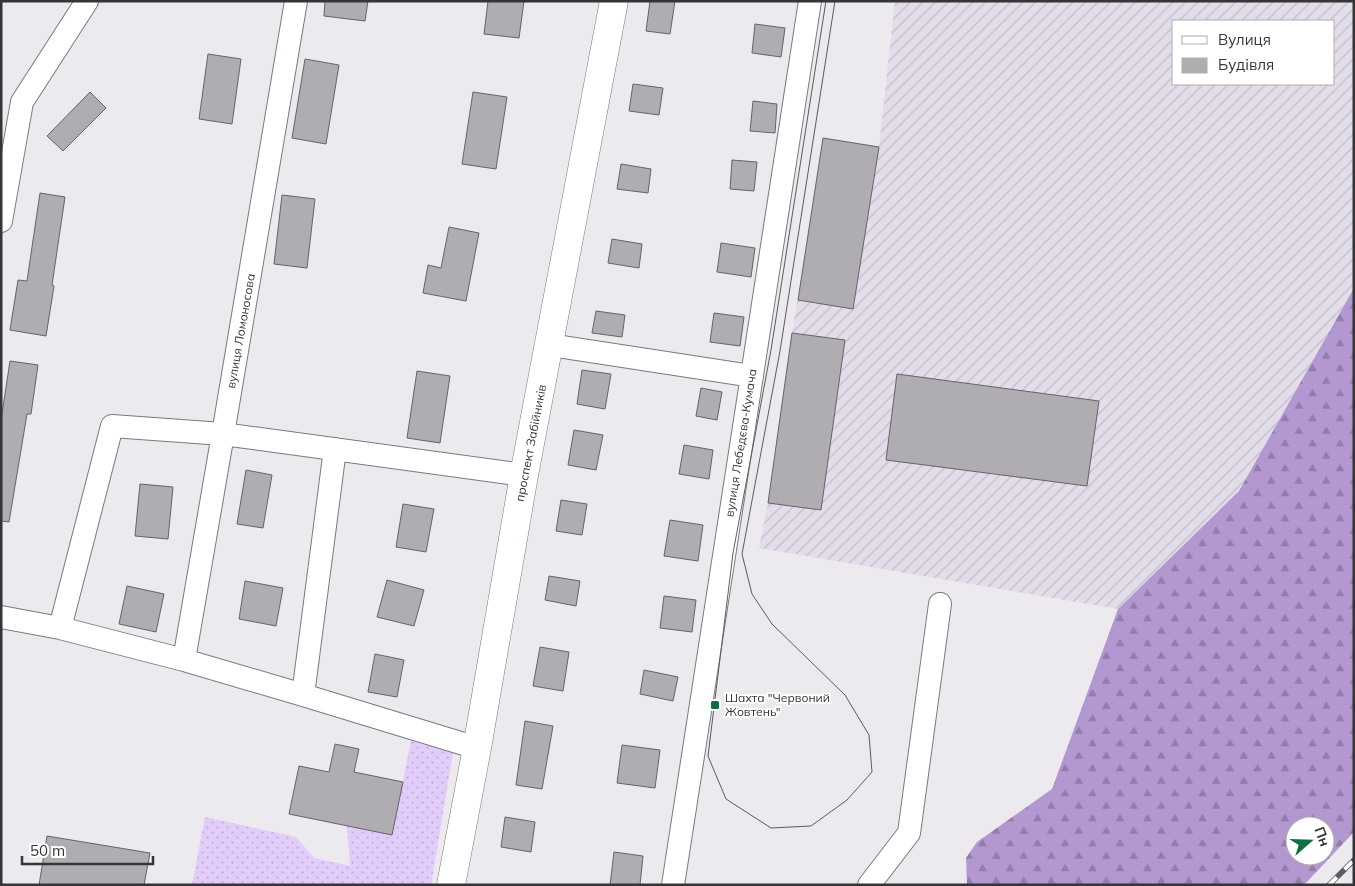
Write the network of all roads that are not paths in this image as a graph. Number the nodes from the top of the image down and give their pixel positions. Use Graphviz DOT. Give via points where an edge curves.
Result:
graph roads {
  1 [pos="87,1"];
  2 [pos="296,1"];
  3 [pos="614,1"];
  4 [pos="810,1"];
  5 [pos="1,221"];
  6 [pos="550,345"];
  7 [pos="752,376"];
  8 [pos="224,434"];
  9 [pos="335,449"];
  10 [pos="524,475"];
  11 [pos="940,604"];
  12 [pos="1,617"];
  13 [pos="60,628"];
  14 [pos="184,660"];
  15 [pos="303,695"];
  16 [pos="477,748"];
  17 [pos="451,885"];
  18 [pos="673,885"];
  19 [pos="869,885"];
  1 -- 5 [label="street" via="22,102"];
  2 -- 8 [label="street, вулиця Ломоносова"];
  3 -- 6 [label="main road, проспект Забійників"];
  4 -- 7 [label="street, вулиця Лебедєва-Кумача"];
  6 -- 7 [label="street"];
  6 -- 10 [label="main road, проспект Забійників"];
  7 -- 18 [label="street, вулиця Лебедєва-Кумача"];
  8 -- 9 [label="street"];
  8 -- 13 [label="street" via="112,426"];
  8 -- 14 [label="street, вулиця Ломоносова"];
  9 -- 10 [label="street"];
  9 -- 15 [label="street"];
  10 -- 16 [label="main road, проспект Забійників"];
  11 -- 19 [label="street" via="909,834"];
  12 -- 13 [label="street"];
  13 -- 14 [label="street"];
  14 -- 15 [label="street"];
  15 -- 16 [label="street"];
  16 -- 17 [label="main road, проспект Забійників"];
}
